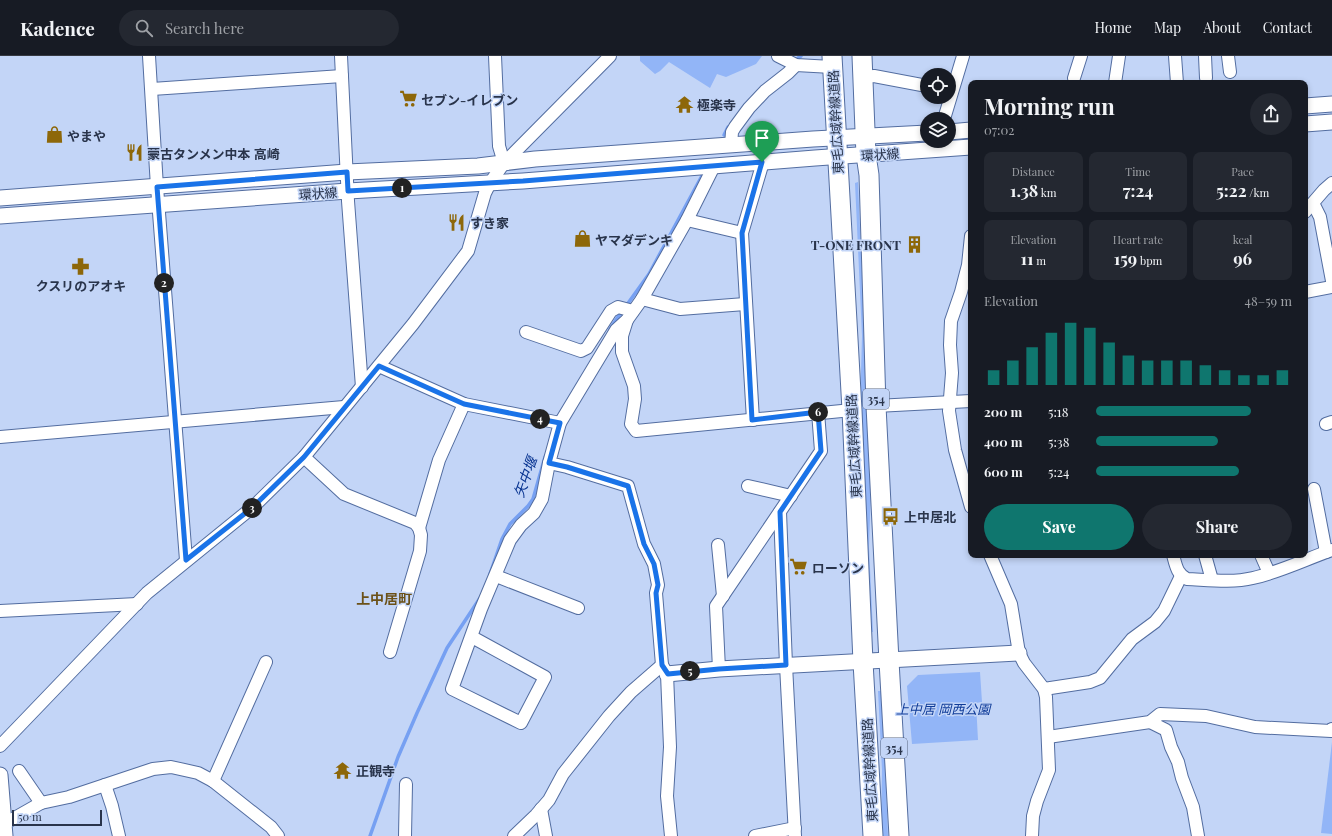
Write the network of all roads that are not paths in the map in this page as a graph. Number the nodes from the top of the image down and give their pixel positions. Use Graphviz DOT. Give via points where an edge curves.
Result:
graph roads {
  1 [pos="149,56"];
  2 [pos="340,56"];
  3 [pos="495,56"];
  4 [pos="610,56"];
  5 [pos="778,56"];
  6 [pos="862,56"];
  7 [pos="963,56"];
  8 [pos="1081,56"];
  9 [pos="1119,56"];
  10 [pos="1175,56"];
  11 [pos="1205,56"];
  12 [pos="1228,56"];
  13 [pos="832,62"];
  14 [pos="796,64"];
  15 [pos="1230,72"];
  16 [pos="342,76"];
  17 [pos="956,76"];
  18 [pos="863,77"];
  19 [pos="1074,78"];
  20 [pos="1206,78"];
  21 [pos="1115,80"];
  22 [pos="1177,80"];
  23 [pos="920,85"];
  24 [pos="152,89"];
  25 [pos="1332,104"];
  26 [pos="1308,106"];
  27 [pos="1332,122"];
  28 [pos="1308,124"];
  29 [pos="968,130"];
  30 [pos="956,131"];
  31 [pos="920,134"];
  32 [pos="731,145"];
  33 [pos="866,146"];
  34 [pos="837,147"];
  35 [pos="968,147"];
  36 [pos="762,162"];
  37 [pos="504,163"];
  38 [pos="714,166"];
  39 [pos="347,172"];
  40 [pos="490,183"];
  41 [pos="1332,183"];
  42 [pos="157,187"];
  43 [pos="348,191"];
  44 [pos="0,198"];
  45 [pos="1313,203"];
  46 [pos="158,204"];
  47 [pos="1308,209"];
  48 [pos="0,216"];
  49 [pos="687,220"];
  50 [pos="742,233"];
  51 [pos="968,265"];
  52 [pos="1332,281"];
  53 [pos="1332,287"];
  54 [pos="1308,291"];
  55 [pos="642,299"];
  56 [pos="745,304"];
  57 [pos="627,312"];
  58 [pos="526,332"];
  59 [pos="379,366"];
  60 [pos="362,387"];
  61 [pos="968,401"];
  62 [pos="950,403"];
  63 [pos="464,404"];
  64 [pos="876,406"];
  65 [pos="344,407"];
  66 [pos="852,410"];
  67 [pos="818,412"];
  68 [pos="752,420"];
  69 [pos="175,422"];
  70 [pos="556,422"];
  71 [pos="0,438"];
  72 [pos="304,457"];
  73 [pos="549,463"];
  74 [pos="748,486"];
  75 [pos="968,488"];
  76 [pos="1314,489"];
  77 [pos="791,496"];
  78 [pos="780,512"];
  79 [pos="419,528"];
  80 [pos="718,545"];
  81 [pos="1329,551"];
  82 [pos="1308,556"];
  83 [pos="991,558"];
  84 [pos="1174,558"];
  85 [pos="1206,558"];
  86 [pos="1262,558"];
  87 [pos="1302,558"];
  88 [pos="186,560"];
  89 [pos="1269,573"];
  90 [pos="496,576"];
  91 [pos="1181,576"];
  92 [pos="1212,580"];
  93 [pos="723,596"];
  94 [pos="137,604"];
  95 [pos="578,608"];
  96 [pos="0,612"];
  97 [pos="472,637"];
  98 [pos="390,652"];
  99 [pos="1019,653"];
  100 [pos="889,661"];
  101 [pos="266,662"];
  102 [pos="863,662"];
  103 [pos="786,665"];
  104 [pos="665,669"];
  105 [pos="719,669"];
  106 [pos="1044,689"];
  107 [pos="1150,722"];
  108 [pos="1332,729"];
  109 [pos="1048,737"];
  110 [pos="0,746"];
  111 [pos="19,771"];
  112 [pos="0,775"];
  113 [pos="213,781"];
  114 [pos="406,784"];
  115 [pos="105,785"];
  116 [pos="41,803"];
  117 [pos="541,809"];
  118 [pos="4,830"];
  119 [pos="795,832"];
  120 [pos="119,836"];
  121 [pos="278,836"];
  122 [pos="405,836"];
  123 [pos="514,836"];
  124 [pos="546,836"];
  125 [pos="671,836"];
  126 [pos="755,836"];
  127 [pos="873,836"];
  128 [pos="899,836"];
  129 [pos="1032,836"];
  130 [pos="1198,836"];
  1 -- 24 [label="street"];
  2 -- 16 [label="street"];
  3 -- 37 [label="street" via="499,146"];
  4 -- 37 [label="street"];
  5 -- 14 [label="street"];
  6 -- 18 [label="highway, 東毛広域幹線道路 / 354"];
  7 -- 17 [label="street"];
  8 -- 19 [label="street"];
  9 -- 21 [label="street"];
  10 -- 22 [label="street"];
  11 -- 20 [label="street"];
  12 -- 15 [label="street"];
  13 -- 14 [label="street"];
  13 -- 34 [label="highway, 東毛広域幹線道路 / 354"];
  14 -- 32 [label="street" via="749,108 734,127"];
  16 -- 24 [label="street"];
  16 -- 39 [label="street"];
  18 -- 23 [label="street" via="874,76"];
  18 -- 33 [label="highway, 東毛広域幹線道路 / 354"];
  24 -- 42 [label="street"];
  25 -- 26 [label="street"];
  27 -- 28 [label="street"];
  29 -- 30 [label="street"];
  31 -- 33 [label="street, 環状線"];
  32 -- 34 [label="street, 環状線"];
  32 -- 37 [label="street, 環状線"];
  33 -- 34 [label="street, 環状線"];
  33 -- 35 [label="street, 環状線"];
  33 -- 64 [label="highway, 東毛広域幹線道路 / 354"];
  34 -- 36 [label="street, 環状線"];
  34 -- 66 [label="highway, 東毛広域幹線道路 / 354"];
  36 -- 38 [label="street, 環状線"];
  36 -- 50 [label="street"];
  37 -- 39 [label="street, 環状線"];
  37 -- 40 [label="street"];
  38 -- 40 [label="street, 環状線"];
  38 -- 49 [label="street"];
  39 -- 42 [label="street, 環状線"];
  39 -- 43 [label="street"];
  40 -- 43 [label="street, 環状線"];
  40 -- 59 [label="street" via="468,251"];
  41 -- 45 [label="street"];
  42 -- 44 [label="street, 環状線"];
  42 -- 46 [label="street"];
  43 -- 46 [label="street, 環状線"];
  43 -- 60 [label="street"];
  45 -- 47 [label="street"];
  45 -- 52 [label="street" via="1320,217"];
  46 -- 48 [label="street, 環状線"];
  46 -- 69 [label="street"];
  49 -- 50 [label="street"];
  49 -- 55 [label="street"];
  50 -- 56 [label="street"];
  51 -- 62 [label="street" via="951,321"];
  53 -- 54 [label="street"];
  55 -- 56 [label="street" via="680,310"];
  55 -- 57 [label="street"];
  56 -- 68 [label="street"];
  57 -- 58 [label="street" via="611,311 587,348 581,351"];
  57 -- 68 [label="street" via="622,352 634,386 635,399 631,424 636,431"];
  57 -- 70 [label="street"];
  59 -- 60 [label="street"];
  59 -- 63 [label="street"];
  60 -- 65 [label="street"];
  61 -- 62 [label="street"];
  62 -- 64 [label="street"];
  62 -- 75 [label="street" via="955,450"];
  63 -- 70 [label="street"];
  63 -- 79 [label="street" via="439,460"];
  64 -- 100 [label="highway, 東毛広域幹線道路 / 354"];
  65 -- 69 [label="street"];
  65 -- 72 [label="street"];
  66 -- 67 [label="street"];
  66 -- 102 [label="highway, 東毛広域幹線道路 / 354"];
  67 -- 68 [label="street"];
  67 -- 77 [label="street" via="821,451"];
  69 -- 71 [label="street"];
  69 -- 88 [label="street"];
  70 -- 73 [label="street"];
  72 -- 79 [label="street" via="344,494 415,523"];
  72 -- 88 [label="street" via="253,507"];
  73 -- 90 [label="street" via="542,499 534,513 510,540"];
  73 -- 104 [label="street" via="628,486 644,544 654,564"];
  74 -- 77 [label="street"];
  76 -- 81 [label="street"];
  77 -- 78 [label="street"];
  78 -- 93 [label="street"];
  78 -- 103 [label="street"];
  79 -- 98 [label="street" via="420,551"];
  80 -- 93 [label="street"];
  81 -- 82 [label="street"];
  83 -- 99 [label="street" via="1011,604"];
  84 -- 91 [label="street"];
  85 -- 92 [label="street"];
  86 -- 89 [label="street"];
  87 -- 89 [label="street"];
  88 -- 94 [label="street"];
  89 -- 92 [label="street" via="1231,581"];
  90 -- 95 [label="street"];
  90 -- 97 [label="street"];
  91 -- 92 [label="street" via="1187,579"];
  91 -- 106 [label="street" via="1155,622 1132,638 1100,678"];
  93 -- 105 [label="street" via="716,606"];
  94 -- 96 [label="street"];
  94 -- 110 [label="street"];
  97 -- 97 [label="street" via="452,689 521,723 545,677"];
  99 -- 100 [label="street"];
  99 -- 106 [label="street"];
  100 -- 102 [label="street"];
  100 -- 128 [label="highway, 東毛広域幹線道路 / 354"];
  101 -- 113 [label="street"];
  102 -- 103 [label="street"];
  102 -- 127 [label="highway, 東毛広域幹線道路 / 354"];
  103 -- 105 [label="street"];
  103 -- 119 [label="street"];
  104 -- 105 [label="street"];
  104 -- 117 [label="street" via="631,692 609,716 563,774"];
  104 -- 125 [label="street" via="670,747 667,796"];
  106 -- 109 [label="street"];
  107 -- 108 [label="street" via="1160,714 1175,714 1206,716 1255,727 1331,731"];
  107 -- 109 [label="street"];
  107 -- 130 [label="street" via="1166,730 1193,807"];
  109 -- 129 [label="street" via="1049,770 1033,816"];
  111 -- 116 [label="street"];
  112 -- 118 [label="street"];
  113 -- 115 [label="street" via="198,773 171,767 153,769"];
  113 -- 121 [label="street" via="271,827"];
  114 -- 122 [label="street"];
  115 -- 116 [label="street"];
  115 -- 120 [label="street"];
  116 -- 118 [label="street"];
  117 -- 123 [label="street"];
  117 -- 124 [label="street"];
  119 -- 126 [label="street"];
}
